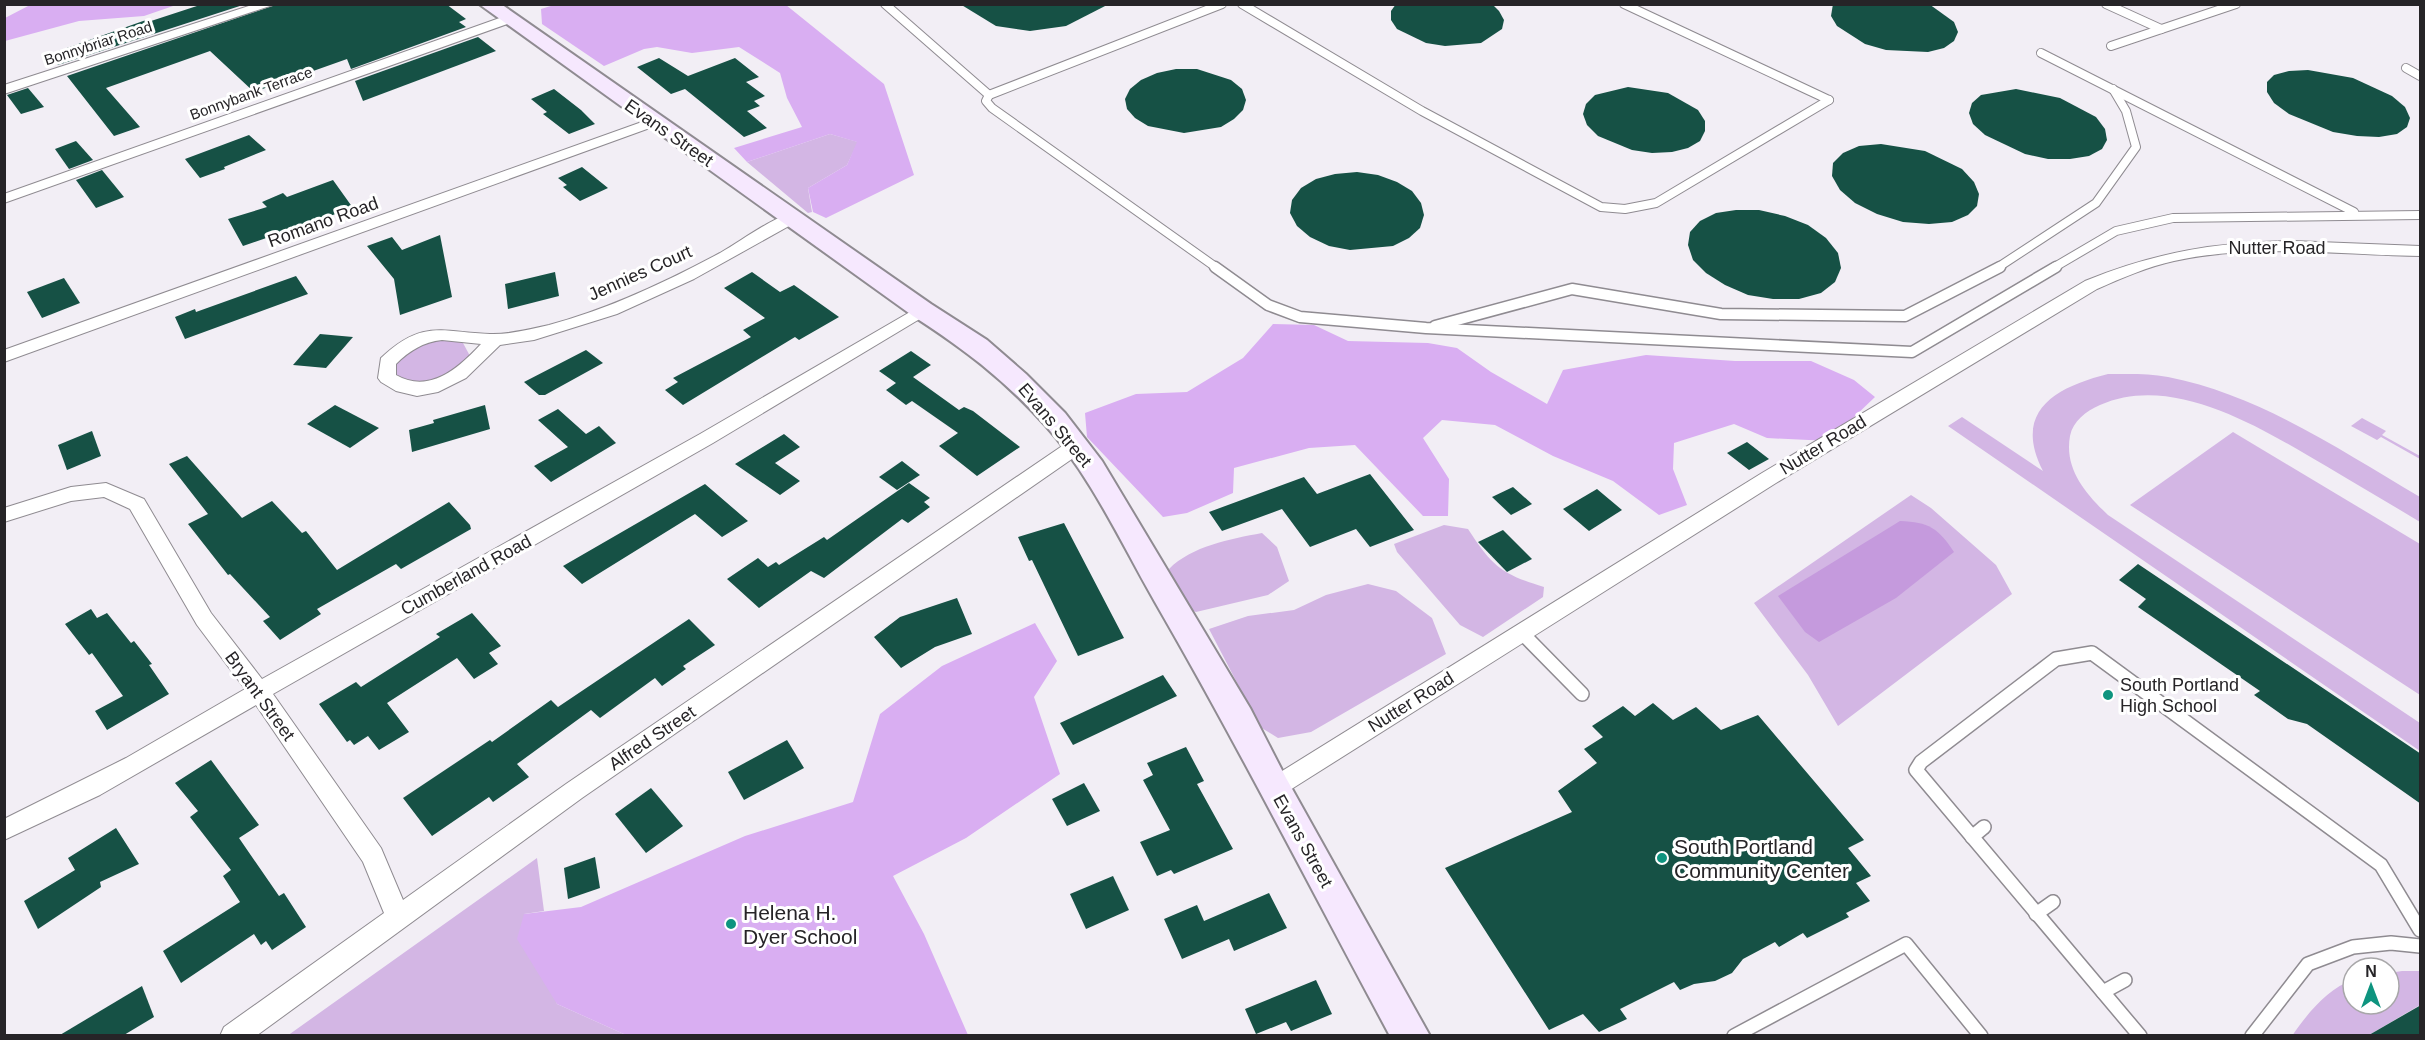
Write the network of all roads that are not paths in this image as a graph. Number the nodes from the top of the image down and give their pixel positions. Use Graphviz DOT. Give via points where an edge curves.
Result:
graph roads {
  1 [pos="270,4"];
  2 [pos="885,4"];
  3 [pos="1222,4"];
  4 [pos="1242,4"];
  5 [pos="1624,4"];
  6 [pos="2106,4"];
  7 [pos="2236,4"];
  8 [pos="498,12"];
  9 [pos="2161,29"];
  10 [pos="2111,46"];
  11 [pos="2041,53"];
  12 [pos="2406,68"];
  13 [pos="2421,76"];
  14 [pos="2113,89"];
  15 [pos="4,90"];
  16 [pos="989,95"];
  17 [pos="653,122"];
  18 [pos="4,199"];
  19 [pos="2356,214"];
  20 [pos="2421,214"];
  21 [pos="792,218"];
  22 [pos="2421,251"];
  23 [pos="922,310"];
  24 [pos="1426,328"];
  25 [pos="495,340"];
  26 [pos="4,356"];
  27 [pos="1076,447"];
  28 [pos="4,515"];
  29 [pos="1522,633"];
  30 [pos="260,693"];
  31 [pos="1582,694"];
  32 [pos="1274,788"];
  33 [pos="1984,827"];
  34 [pos="4,830"];
  35 [pos="1972,837"];
  36 [pos="2053,902"];
  37 [pos="2036,914"];
  38 [pos="398,918"];
  39 [pos="2421,930"];
  40 [pos="2421,946"];
  41 [pos="2124,980"];
  42 [pos="2103,992"];
  43 [pos="233,1035"];
  44 [pos="1411,1035"];
  45 [pos="1734,1035"];
  46 [pos="1981,1035"];
  47 [pos="2140,1035"];
  48 [pos="2252,1035"];
  1 -- 15 [label="street, Bonnybriar Road"];
  2 -- 16 [label="lane"];
  3 -- 16 [label="lane"];
  4 -- 5 [label="lane" via="1422,111 1601,207 1625,209 1656,202 1829,100"];
  6 -- 9 [label="lane"];
  7 -- 9 [label="lane"];
  8 -- 17 [label="street, Evans Street"];
  8 -- 18 [label="street, Bonnybank Terrace"];
  9 -- 10 [label="lane"];
  11 -- 14 [label="lane"];
  12 -- 13 [label="lane"];
  14 -- 19 [label="lane"];
  14 -- 24 [label="lane" via="2127,111 2136,147 2096,203 2009,262 1905,316 1721,314 1572,289"];
  16 -- 24 [label="lane" via="986,101 992,108 1268,305 1300,317"];
  17 -- 21 [label="street, Evans Street"];
  17 -- 26 [label="street, Romano Road"];
  19 -- 20 [label="lane"];
  19 -- 24 [label="lane" via="2173,218 2116,231 1912,352"];
  21 -- 23 [label="street, Evans Street"];
  21 -- 25 [label="street, Jennies Court" via="751,243 612,309 548,330"];
  22 -- 29 [label="street, Nutter Road" via="2231,247 2179,253 2117,272 1909,392"];
  23 -- 27 [label="street, Evans Street" via="978,346 1017,380"];
  23 -- 30 [label="street, Cumberland Road" via="645,474"];
  25 -- 25 [label="street, Jennies Court" via="449,333 427,335 404,345 387,362 387,378 398,387 437,387 460,376"];
  27 -- 32 [label="street, Evans Street" via="1239,718"];
  27 -- 38 [label="street, Alfred Street" via="574,791"];
  28 -- 30 [label="street, Bryant Street" via="71,494 106,490 137,504 204,619"];
  29 -- 31 [label="lane"];
  29 -- 32 [label="street, Nutter Road"];
  30 -- 34 [label="street, Cumberland Road" via="130,768"];
  30 -- 38 [label="street, Bryant Street" via="373,856"];
  32 -- 44 [label="street, Evans Street"];
  33 -- 35 [label="lane"];
  35 -- 37 [label="lane"];
  35 -- 39 [label="lane" via="1916,770 1921,762 2056,659 2092,653 2381,865"];
  36 -- 37 [label="lane"];
  37 -- 42 [label="lane"];
  38 -- 43 [label="street, Alfred Street"];
  40 -- 48 [label="lane" via="2391,943 2353,947 2308,964"];
  41 -- 42 [label="lane"];
  42 -- 47 [label="lane"];
  45 -- 46 [label="lane" via="1906,944"];
}
